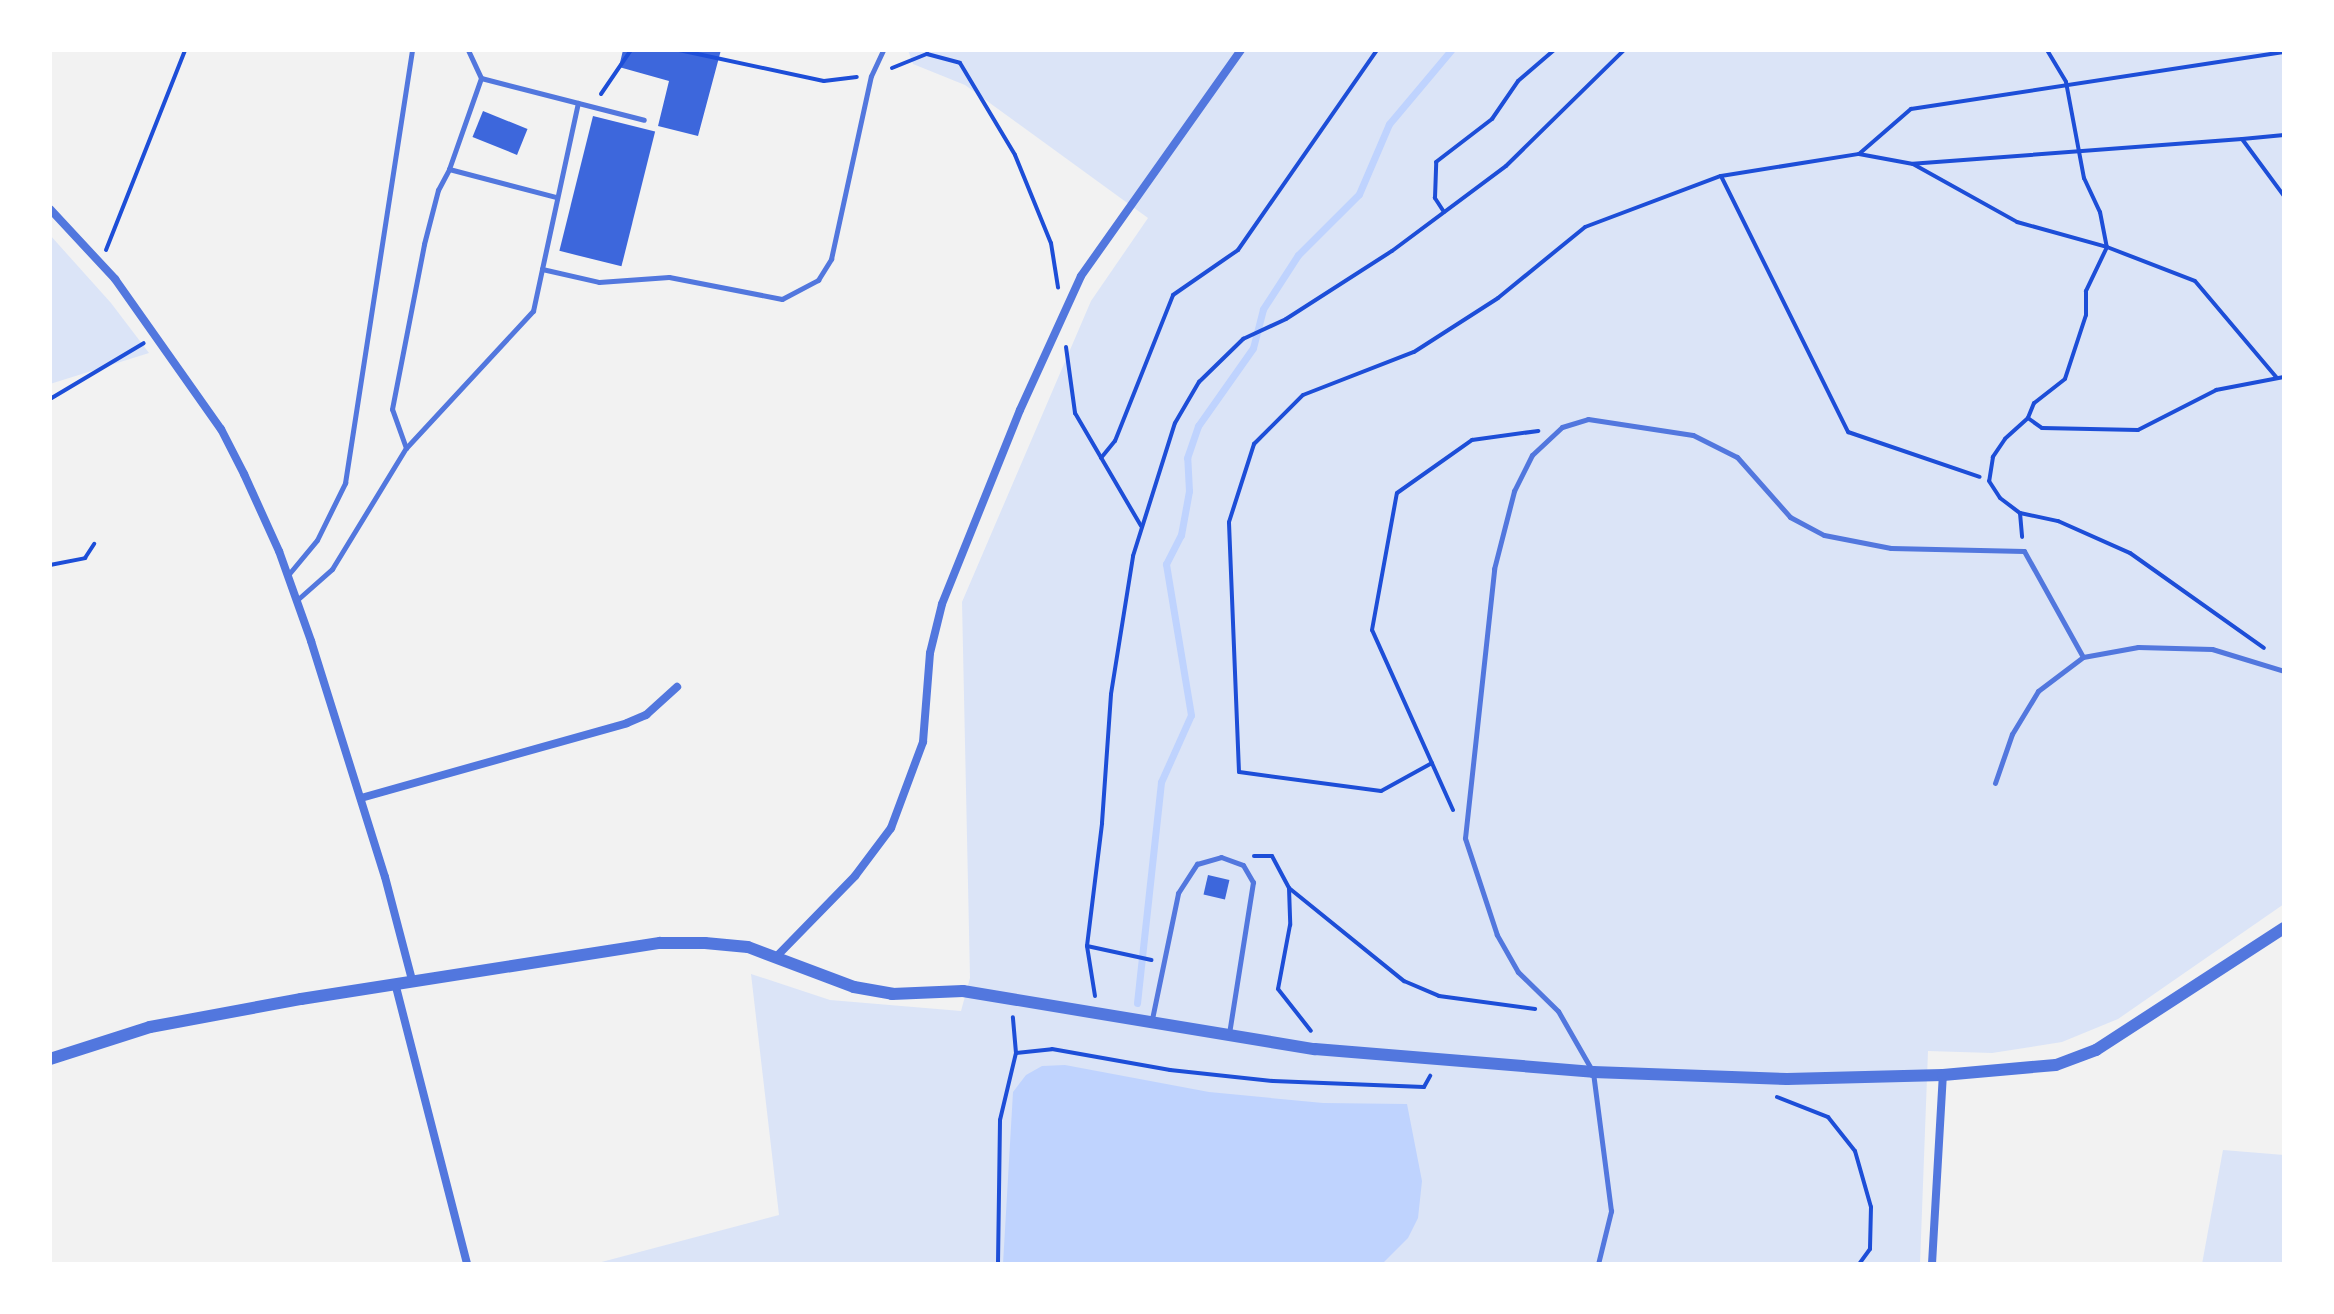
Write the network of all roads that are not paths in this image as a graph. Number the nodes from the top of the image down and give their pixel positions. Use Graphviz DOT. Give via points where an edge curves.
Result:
graph roads {
  1 [pos="412,50"];
  2 [pos="468,50"];
  3 [pos="883,50"];
  4 [pos="1241,50"];
  5 [pos="481,78"];
  6 [pos="578,103"];
  7 [pos="644,120"];
  8 [pos="449,169"];
  9 [pos="556,197"];
  10 [pos="50,209"];
  11 [pos="542,269"];
  12 [pos="406,448"];
  13 [pos="287,575"];
  14 [pos="296,601"];
  15 [pos="2083,657"];
  16 [pos="2284,671"];
  17 [pos="677,687"];
  18 [pos="1995,783"];
  19 [pos="361,798"];
  20 [pos="2284,928"];
  21 [pos="777,956"];
  22 [pos="412,980"];
  23 [pos="395,983"];
  24 [pos="1152,1019"];
  25 [pos="1229,1035"];
  26 [pos="50,1059"];
  27 [pos="1593,1072"];
  28 [pos="1943,1075"];
  29 [pos="467,1264"];
  30 [pos="1598,1264"];
  31 [pos="1932,1264"];
  1 -- 13 [label="lane" via="345,483 317,540"];
  2 -- 5 [label="lane"];
  3 -- 11 [label="lane" via="871,76 831,259 801,293 782,299 669,277 599,282"];
  4 -- 21 [label="street" via="1081,276 1062,318 942,604 930,653 923,742 909,789 872,855"];
  5 -- 6 [label="lane"];
  5 -- 8 [label="lane"];
  6 -- 7 [label="lane"];
  6 -- 9 [label="lane"];
  8 -- 9 [label="lane"];
  8 -- 12 [label="lane" via="428,230 392,409"];
  9 -- 11 [label="lane"];
  10 -- 13 [label="street" via="158,337 221,429"];
  11 -- 12 [label="lane" via="533,311"];
  12 -- 14 [label="lane" via="332,569"];
  13 -- 14 [label="street"];
  14 -- 19 [label="street"];
  15 -- 16 [label="lane" via="2138,647 2212,649"];
  15 -- 18 [label="lane" via="2038,691 2012,734"];
  15 -- 27 [label="lane" via="2024,551 1891,548 1824,535 1790,517 1719,444 1588,419 1562,427 1532,455 1514,491 1494,569 1465,838 1497,935 1518,972 1558,1011"];
  17 -- 19 [label="street" via="646,715 627,723"];
  19 -- 22 [label="street"];
  20 -- 28 [label="street" via="2096,1050 2056,1065"];
  21 -- 22 [label="street" via="748,947 660,943"];
  21 -- 24 [label="street" via="854,987 892,994 963,991"];
  22 -- 23 [label="street"];
  23 -- 26 [label="street" via="150,1027"];
  23 -- 29 [label="street"];
  24 -- 25 [label="street"];
  24 -- 25 [label="lane" via="1186,875 1207,858 1233,860 1248,870 1253,900"];
  25 -- 27 [label="street" via="1315,1049"];
  27 -- 28 [label="street" via="1802,1079"];
  27 -- 30 [label="lane" via="1611,1211"];
  28 -- 31 [label="street"];
}
